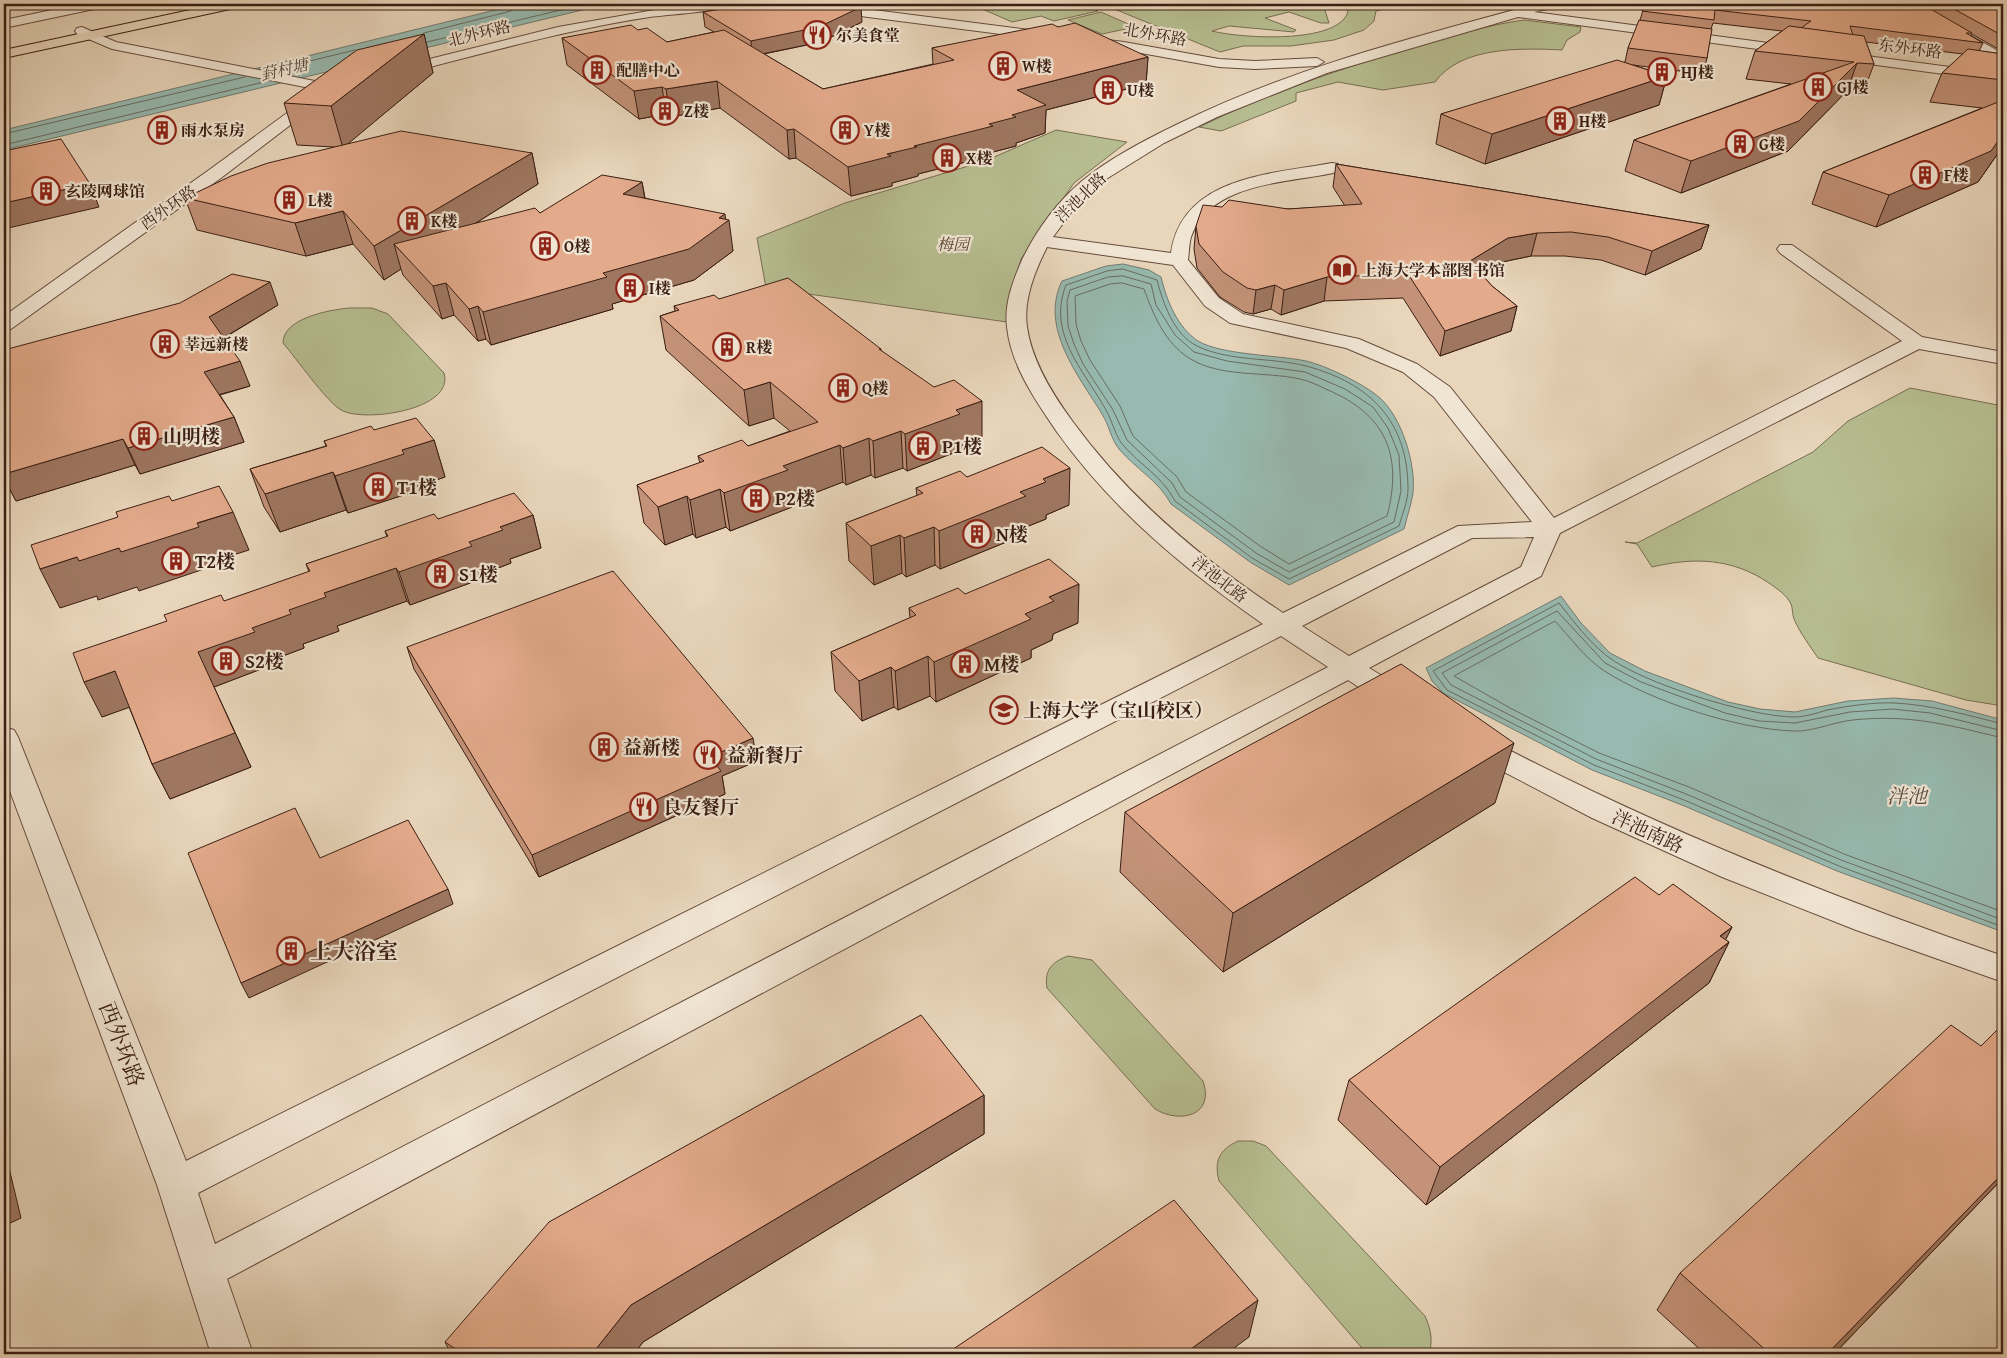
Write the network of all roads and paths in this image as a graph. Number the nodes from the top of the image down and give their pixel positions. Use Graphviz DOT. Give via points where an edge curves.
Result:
graph roads {
  1 [pos="99,4"];
  2 [pos="208,4"];
  3 [pos="235,4"];
  4 [pos="725,4"];
  5 [pos="798,4"];
  6 [pos="1550,4"];
  7 [pos="1906,4"];
  8 [pos="1514,14"];
  9 [pos="4,24"];
  10 [pos="86,33"];
  11 [pos="4,48"];
  12 [pos="4,54"];
  13 [pos="1358,57"];
  14 [pos="1219,63"];
  15 [pos="377,76"];
  16 [pos="1999,77"];
  17 [pos="1248,98"];
  18 [pos="1332,168"];
  19 [pos="1040,241"];
  20 [pos="1786,248"];
  21 [pos="1179,260"];
  22 [pos="4,325"];
  23 [pos="1916,342"];
  24 [pos="2003,358"];
  25 [pos="1550,529"];
  26 [pos="1283,625"];
  27 [pos="1348,667"];
  28 [pos="1424,714"];
  29 [pos="1449,730"];
  30 [pos="4,737"];
  31 [pos="2003,969"];
  32 [pos="176,1185"];
  33 [pos="203,1271"];
  34 [pos="232,1354"];
  1 -- 9 [label="street"];
  2 -- 10 [label="main road"];
  3 -- 10 [label="main road"];
  4 -- 15 [label="street, 北外环路" via="630,17"];
  5 -- 14 [label="street, 北外环路" via="1114,44"];
  6 -- 8 [label="street, 泮池北路"];
  7 -- 16 [label="street" via="1993,54"];
  8 -- 13 [label="street, 泮池北路"];
  8 -- 16 [label="street, 东外环路"];
  10 -- 11 [label="main road"];
  10 -- 12 [label="main road"];
  10 -- 22 [label="street, 西外环路" via="112,45 335,87"];
  13 -- 14 [label="street, 北外环路" via="1281,64"];
  13 -- 17 [label="street, 泮池北路"];
  14 -- 17 [label="street" via="1242,80"];
  17 -- 19 [label="street, 泮池北路" via="1176,132 1107,171 1068,204"];
  18 -- 21 [label="street" via="1241,184 1214,198 1196,215 1182,237"];
  19 -- 21 [label="street"];
  19 -- 26 [label="street, 泮池北路" via="1023,281 1017,326 1032,372 1049,403 1088,458 1125,498 1203,567"];
  20 -- 23 [label="street"];
  21 -- 25 [label="street" via="1212,302 1237,318 1352,343 1410,368 1442,392"];
  23 -- 24 [label="street"];
  23 -- 25 [label="street"];
  25 -- 26 [label="street" via="1467,532"];
  25 -- 27 [label="street" via="1532,571"];
  26 -- 27 [label="street, 泮池北路"];
  26 -- 32 [label="street"];
  27 -- 28 [label="street"];
  27 -- 33 [label="street"];
  29 -- 31 [label="street, 泮池南路" via="1532,775 1696,854 1897,934"];
  30 -- 32 [label="street, 西外环路"];
  32 -- 33 [label="street, 西外环路"];
  33 -- 34 [label="street, 西外环路"];
}
